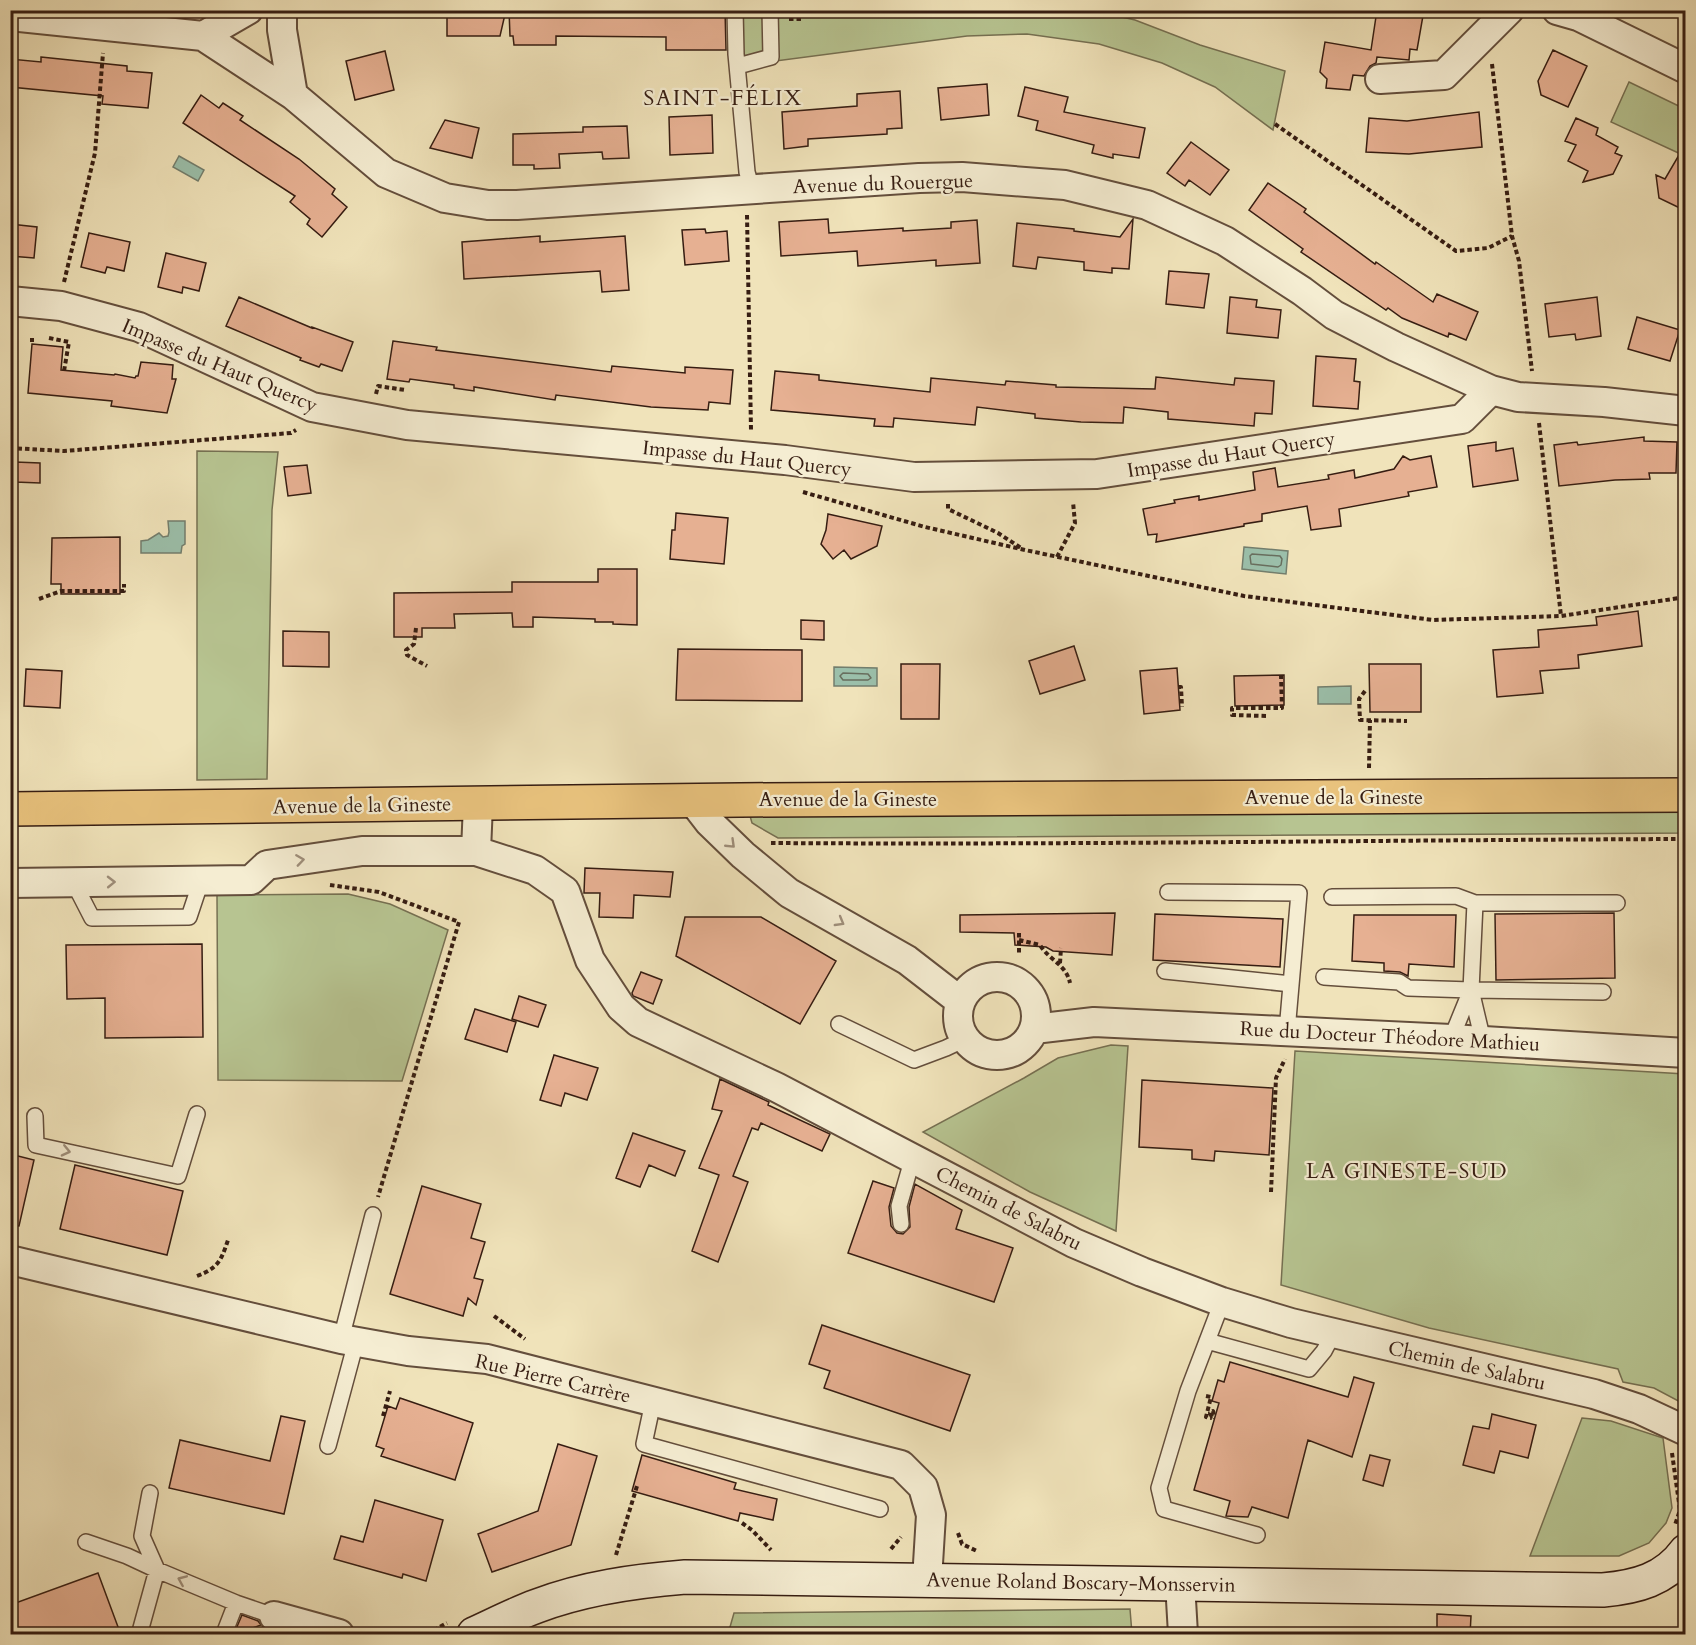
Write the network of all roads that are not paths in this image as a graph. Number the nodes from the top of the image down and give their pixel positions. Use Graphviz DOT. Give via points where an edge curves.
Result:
graph roads {
  1 [pos="248,10"];
  2 [pos="282,10"];
  3 [pos="735,10"];
  4 [pos="770,10"];
  5 [pos="1509,10"];
  6 [pos="1557,10"];
  7 [pos="10,16"];
  8 [pos="203,36"];
  9 [pos="738,66"];
  10 [pos="1686,69"];
  11 [pos="1380,79"];
  12 [pos="293,95"];
  13 [pos="749,202"];
  14 [pos="10,301"];
  15 [pos="1491,390"];
  16 [pos="1686,411"];
  17 [pos="1686,795"];
  18 [pos="692,800"];
  19 [pos="478,804"];
  20 [pos="10,809"];
  21 [pos="476,851"];
  22 [pos="10,883"];
  23 [pos="1168,892"];
  24 [pos="1332,897"];
  25 [pos="1475,903"];
  26 [pos="1617,903"];
  27 [pos="1165,971"];
  28 [pos="1324,977"];
  29 [pos="1291,984"];
  30 [pos="1471,990"];
  31 [pos="1603,992"];
  32 [pos="1031,997"];
  33 [pos="960,1001"];
  34 [pos="1094,1022"];
  35 [pos="839,1024"];
  36 [pos="1034,1029"];
  37 [pos="1287,1030"];
  38 [pos="965,1039"];
  39 [pos="1451,1039"];
  40 [pos="1483,1041"];
  41 [pos="1686,1053"];
  42 [pos="197,1114"];
  43 [pos="34,1116"];
  44 [pos="913,1157"];
  45 [pos="373,1215"];
  46 [pos="901,1224"];
  47 [pos="10,1260"];
  48 [pos="1222,1302"];
  49 [pos="1333,1334"];
  50 [pos="348,1340"];
  51 [pos="1207,1341"];
  52 [pos="653,1402"];
  53 [pos="1686,1431"];
  54 [pos="328,1446"];
  55 [pos="150,1493"];
  56 [pos="880,1509"];
  57 [pos="1257,1535"];
  58 [pos="86,1542"];
  59 [pos="1686,1551"];
  60 [pos="157,1570"];
  61 [pos="927,1580"];
  62 [pos="1180,1583"];
  63 [pos="236,1603"];
  64 [pos="274,1616"];
  65 [pos="144,1635"];
  66 [pos="224,1635"];
  67 [pos="339,1635"];
  68 [pos="474,1635"];
  69 [pos="1183,1635"];
  1 -- 8 [label="street"];
  2 -- 12 [label="street"];
  3 -- 9 [label="lane"];
  4 -- 9 [label="lane" via="771,57"];
  5 -- 11 [label="street" via="1444,75"];
  6 -- 10 [label="street" via="1578,16"];
  7 -- 8 [label="street"];
  8 -- 12 [label="street, Avenue du Rouergue"];
  9 -- 13 [label="lane"];
  12 -- 13 [label="street, Avenue du Rouergue" via="386,173 445,198 488,205"];
  13 -- 15 [label="street, Avenue du Rouergue" via="919,178 962,177 1065,185 1147,205 1225,241 1334,315"];
  14 -- 15 [label="street, Impasse du Haut Quercy" via="61,306 139,327 312,407 407,425 785,460 914,477 1097,474 1462,419"];
  15 -- 16 [label="street, Avenue du Rouergue" via="1518,397"];
  17 -- 18 [label="main road, Avenue de la Gineste"];
  18 -- 19 [label="main road, Avenue de la Gineste"];
  18 -- 33 [label="street, one-way" via="743,855 789,893 907,960"];
  19 -- 20 [label="main road, Avenue de la Gineste"];
  19 -- 21 [label="street"];
  22 -- 21 [label="street, Chemin de Salabru, one-way" via="252,880 267,865 362,851"];
  21 -- 44 [label="street, Chemin de Salabru" via="535,870 565,891 590,960 621,1007 638,1022"];
  23 -- 29 [label="lane" via="1299,893"];
  24 -- 25 [label="lane" via="1456,896"];
  25 -- 26 [label="lane"];
  25 -- 30 [label="lane"];
  27 -- 29 [label="lane"];
  28 -- 30 [label="lane" via="1399,982 1408,988"];
  29 -- 37 [label="lane"];
  30 -- 31 [label="lane"];
  30 -- 39 [label="lane"];
  30 -- 40 [label="lane"];
  32 -- 33 [label="street, Rue du Docteur Théodore Mathieu" via="1023,986 1001,976 976,982"];
  32 -- 34 [label="street, Rue du Docteur Théodore Mathieu"];
  32 -- 36 [label="street" via="1036,1018"];
  33 -- 38 [label="street" via="957,1014"];
  34 -- 36 [label="street, Rue du Docteur Théodore Mathieu"];
  34 -- 37 [label="street, Rue du Docteur Théodore Mathieu"];
  35 -- 38 [label="lane" via="914,1060"];
  36 -- 38 [label="street" via="1019,1048 996,1055 984,1053"];
  37 -- 39 [label="street, Rue du Docteur Théodore Mathieu"];
  39 -- 40 [label="street, Rue du Docteur Théodore Mathieu"];
  40 -- 41 [label="street, Rue du Docteur Théodore Mathieu"];
  43 -- 42 [label="lane, one-way" via="36,1145 178,1176"];
  44 -- 46 [label="lane" via="899,1206"];
  44 -- 48 [label="street, Chemin de Salabru" via="1089,1250"];
  45 -- 50 [label="lane"];
  47 -- 50 [label="street, Rue Pierre Carrère"];
  48 -- 49 [label="street, Chemin de Salabru"];
  48 -- 51 [label="lane"];
  49 -- 51 [label="lane" via="1309,1369"];
  49 -- 53 [label="street, Chemin de Salabru" via="1594,1394"];
  50 -- 52 [label="street, Rue Pierre Carrère" via="487,1359"];
  50 -- 54 [label="lane"];
  51 -- 57 [label="lane" via="1159,1488 1164,1509"];
  52 -- 56 [label="lane" via="644,1443"];
  52 -- 61 [label="street, Rue Pierre Carrère" via="901,1465 923,1487 931,1515"];
  55 -- 60 [label="lane" via="142,1536"];
  58 -- 60 [label="lane"];
  59 -- 62 [label="main road, Avenue Roland Boscary-Monsservin" via="1650,1581 1603,1590"];
  63 -- 60 [label="lane, one-way"];
  60 -- 65 [label="lane" via="141,1628"];
  61 -- 62 [label="main road, Avenue Roland Boscary-Monsservin"];
  61 -- 68 [label="main road, Avenue Roland Boscary-Monsservin" via="685,1576 632,1581 537,1606"];
  62 -- 69 [label="street"];
  63 -- 64 [label="lane"];
  63 -- 66 [label="lane"];
  64 -- 67 [label="street"];
}
